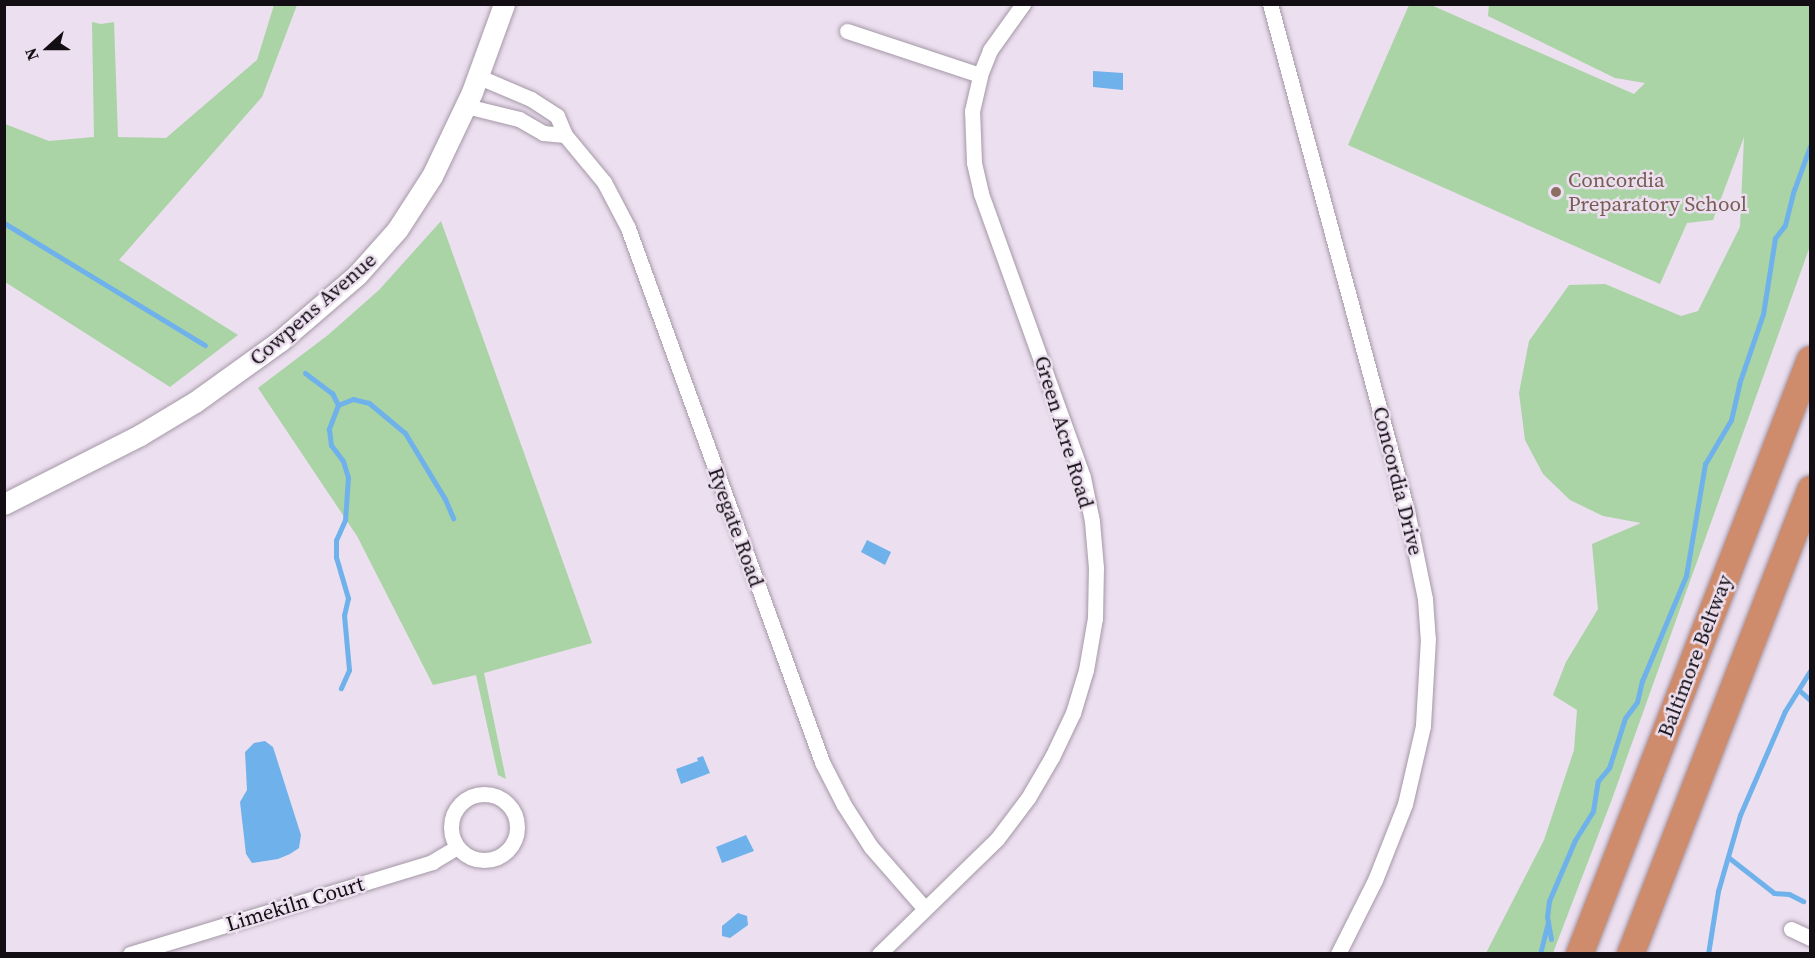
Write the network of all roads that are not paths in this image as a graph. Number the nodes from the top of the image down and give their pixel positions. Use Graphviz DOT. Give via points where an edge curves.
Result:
graph roads {
  1 [pos="504,4"];
  2 [pos="1023,4"];
  3 [pos="1270,4"];
  4 [pos="848,31"];
  5 [pos="980,75"];
  6 [pos="477,76"];
  7 [pos="466,105"];
  8 [pos="566,135"];
  9 [pos="1810,359"];
  10 [pos="1810,489"];
  11 [pos="4,504"];
  12 [pos="457,847"];
  13 [pos="1659,880"];
  14 [pos="925,909"];
  15 [pos="1791,929"];
  16 [pos="1810,938"];
  17 [pos="130,954"];
  18 [pos="879,954"];
  19 [pos="1338,954"];
  20 [pos="1579,954"];
  21 [pos="1630,954"];
  22 [pos="1635,954"];
  1 -- 6 [label="street, Cowpens Avenue"];
  2 -- 5 [label="street, Green Acre Road" via="990,50"];
  3 -- 19 [label="street, Concordia Drive" via="1407,510 1420,568 1427,628 1423,726 1407,794 1375,880"];
  4 -- 5 [label="street"];
  5 -- 14 [label="street, Green Acre Road" via="972,111 974,162 981,193 1083,477 1096,568 1095,618 1079,692 1052,757 997,839"];
  6 -- 7 [label="street, Cowpens Avenue"];
  6 -- 8 [label="street, Ryegate Road" via="531,99 557,116"];
  7 -- 8 [label="street" via="519,119 543,133"];
  7 -- 11 [label="street, Cowpens Avenue" via="413,207 378,253 336,295 257,359 195,402 140,435"];
  8 -- 14 [label="street, Ryegate Road" via="604,182 628,228 822,762 871,847"];
  9 -- 20 [label="highway, Baltimore Beltway"];
  10 -- 13 [label="highway"];
  12 -- 12 [label="street" via="475,860 498,858 507,852 517,831 512,809 495,796 474,795 465,800 452,816 452,837"];
  12 -- 17 [label="street, Limekiln Court" via="432,862"];
  13 -- 21 [label="highway"];
  13 -- 22 [label="highway"];
  14 -- 18 [label="street, Green Acre Road"];
  15 -- 16 [label="street"];
}
